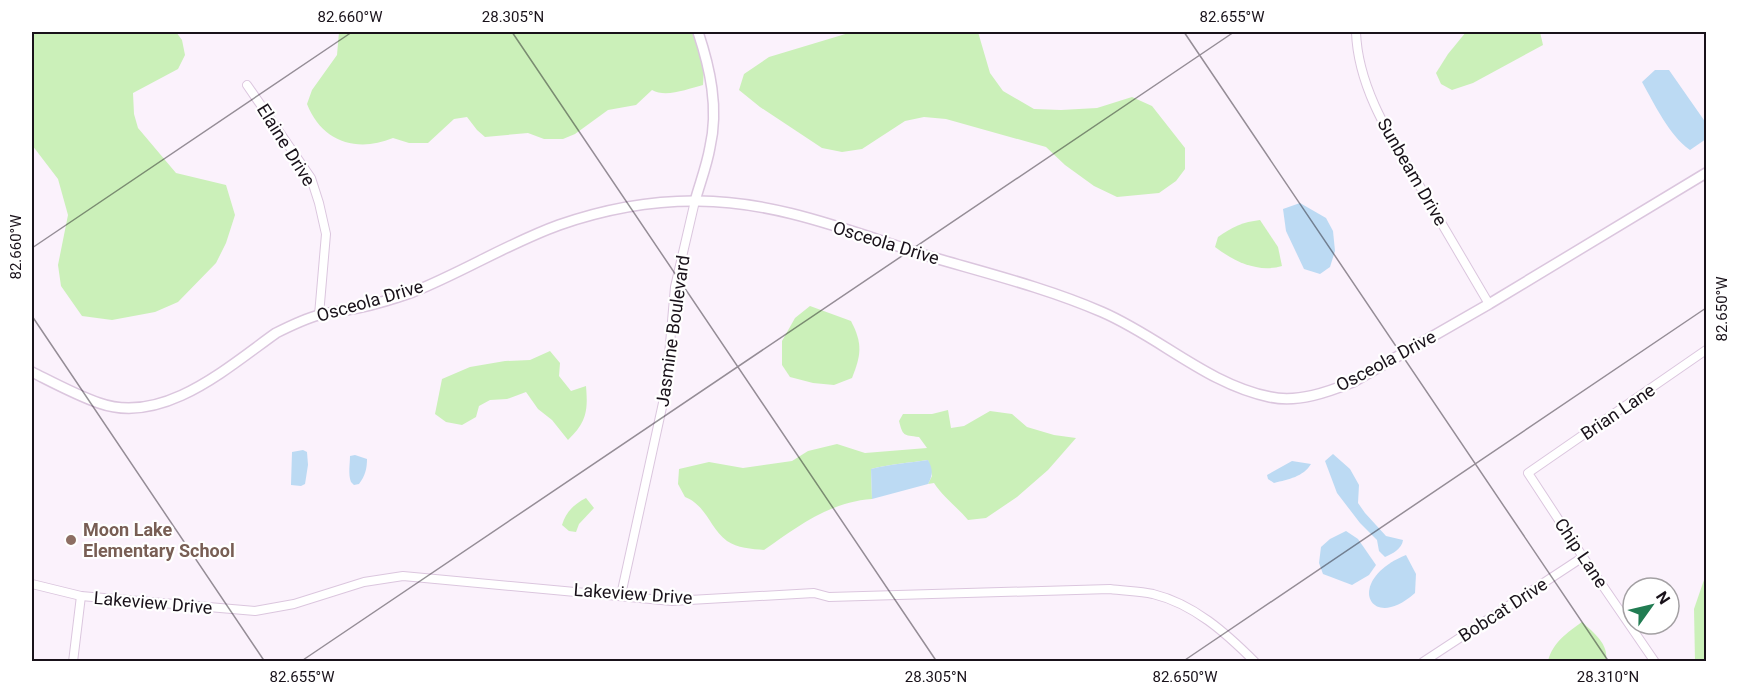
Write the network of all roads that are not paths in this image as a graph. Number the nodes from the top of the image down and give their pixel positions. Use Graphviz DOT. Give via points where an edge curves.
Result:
graph roads {
  1 [pos="698,32"];
  2 [pos="1356,32"];
  3 [pos="247,85"];
  4 [pos="1707,173"];
  5 [pos="695,201"];
  6 [pos="1489,304"];
  7 [pos="319,315"];
  8 [pos="1707,350"];
  9 [pos="32,372"];
  10 [pos="1528,473"];
  11 [pos="1582,557"];
  12 [pos="32,584"];
  13 [pos="621,595"];
  14 [pos="81,596"];
  15 [pos="73,662"];
  16 [pos="1255,662"];
  17 [pos="1423,662"];
  18 [pos="1655,662"];
  1 -- 5 [label="street, Jasmine Boulevard" via="711,77 713,115 711,145"];
  2 -- 6 [label="street, Sunbeam Drive" via="1358,57 1384,125"];
  3 -- 7 [label="street, Elaine Drive" via="311,178 319,203 326,234"];
  4 -- 6 [label="street, Osceola Drive"];
  5 -- 6 [label="street, Osceola Drive" via="783,211 1040,290 1102,312 1150,336 1214,378 1274,398 1330,392 1353,382"];
  5 -- 7 [label="street, Osceola Drive" via="598,213 557,226 412,292"];
  5 -- 13 [label="street, Jasmine Boulevard" via="675,287 666,389"];
  7 -- 9 [label="street, Osceola Drive" via="276,333 203,385 158,405 123,408 100,404"];
  8 -- 10 [label="street, Brian Lane"];
  10 -- 11 [label="street, Chip Lane"];
  11 -- 17 [label="street, Bobcat Drive"];
  11 -- 18 [label="street, Chip Lane"];
  12 -- 14 [label="street, Lakeview Drive"];
  13 -- 14 [label="street, Lakeview Drive" via="404,576 364,582 294,604 255,611"];
  13 -- 16 [label="street, Lakeview Drive" via="672,601 814,592 829,597 1110,589 1178,602 1208,620"];
  14 -- 15 [label="street"];
}
